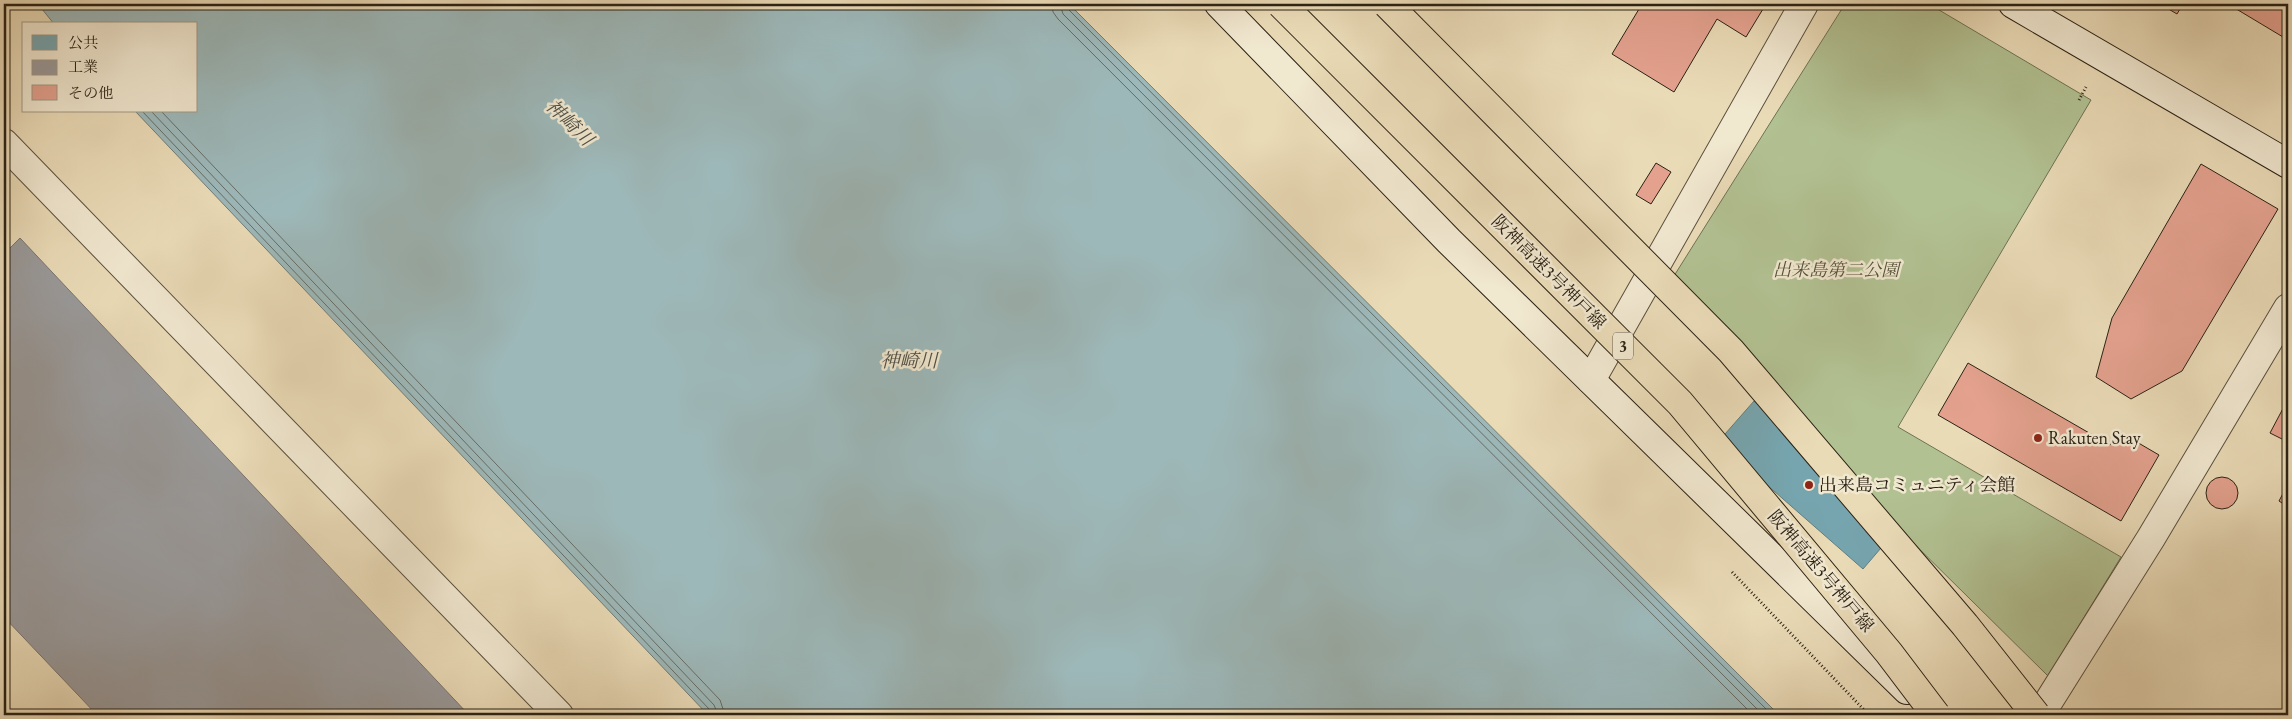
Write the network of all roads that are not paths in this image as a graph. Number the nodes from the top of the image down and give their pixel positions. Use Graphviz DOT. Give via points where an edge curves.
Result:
graph roads {
  1 [pos="1219,4"];
  2 [pos="1281,4"];
  3 [pos="1387,4"];
  4 [pos="1804,4"];
  5 [pos="2020,5"];
  6 [pos="4,143"];
  7 [pos="2288,164"];
  8 [pos="2288,308"];
  9 [pos="1591,380"];
  10 [pos="559,715"];
  11 [pos="1934,715"];
  12 [pos="2036,715"];
  13 [pos="2040,715"];
  1 -- 9 [label="street" via="1449,241"];
  2 -- 11 [label="highway, 阪神高速3号神戸線 / 3, bridge" via="1680,403 1883,645"];
  3 -- 12 [label="highway, bridge" via="1731,351 1965,625"];
  4 -- 9 [label="street"];
  5 -- 7 [label="street"];
  6 -- 10 [label="street"];
  8 -- 13 [label="street" via="2151,538"];
  9 -- 11 [label="street"];
}
